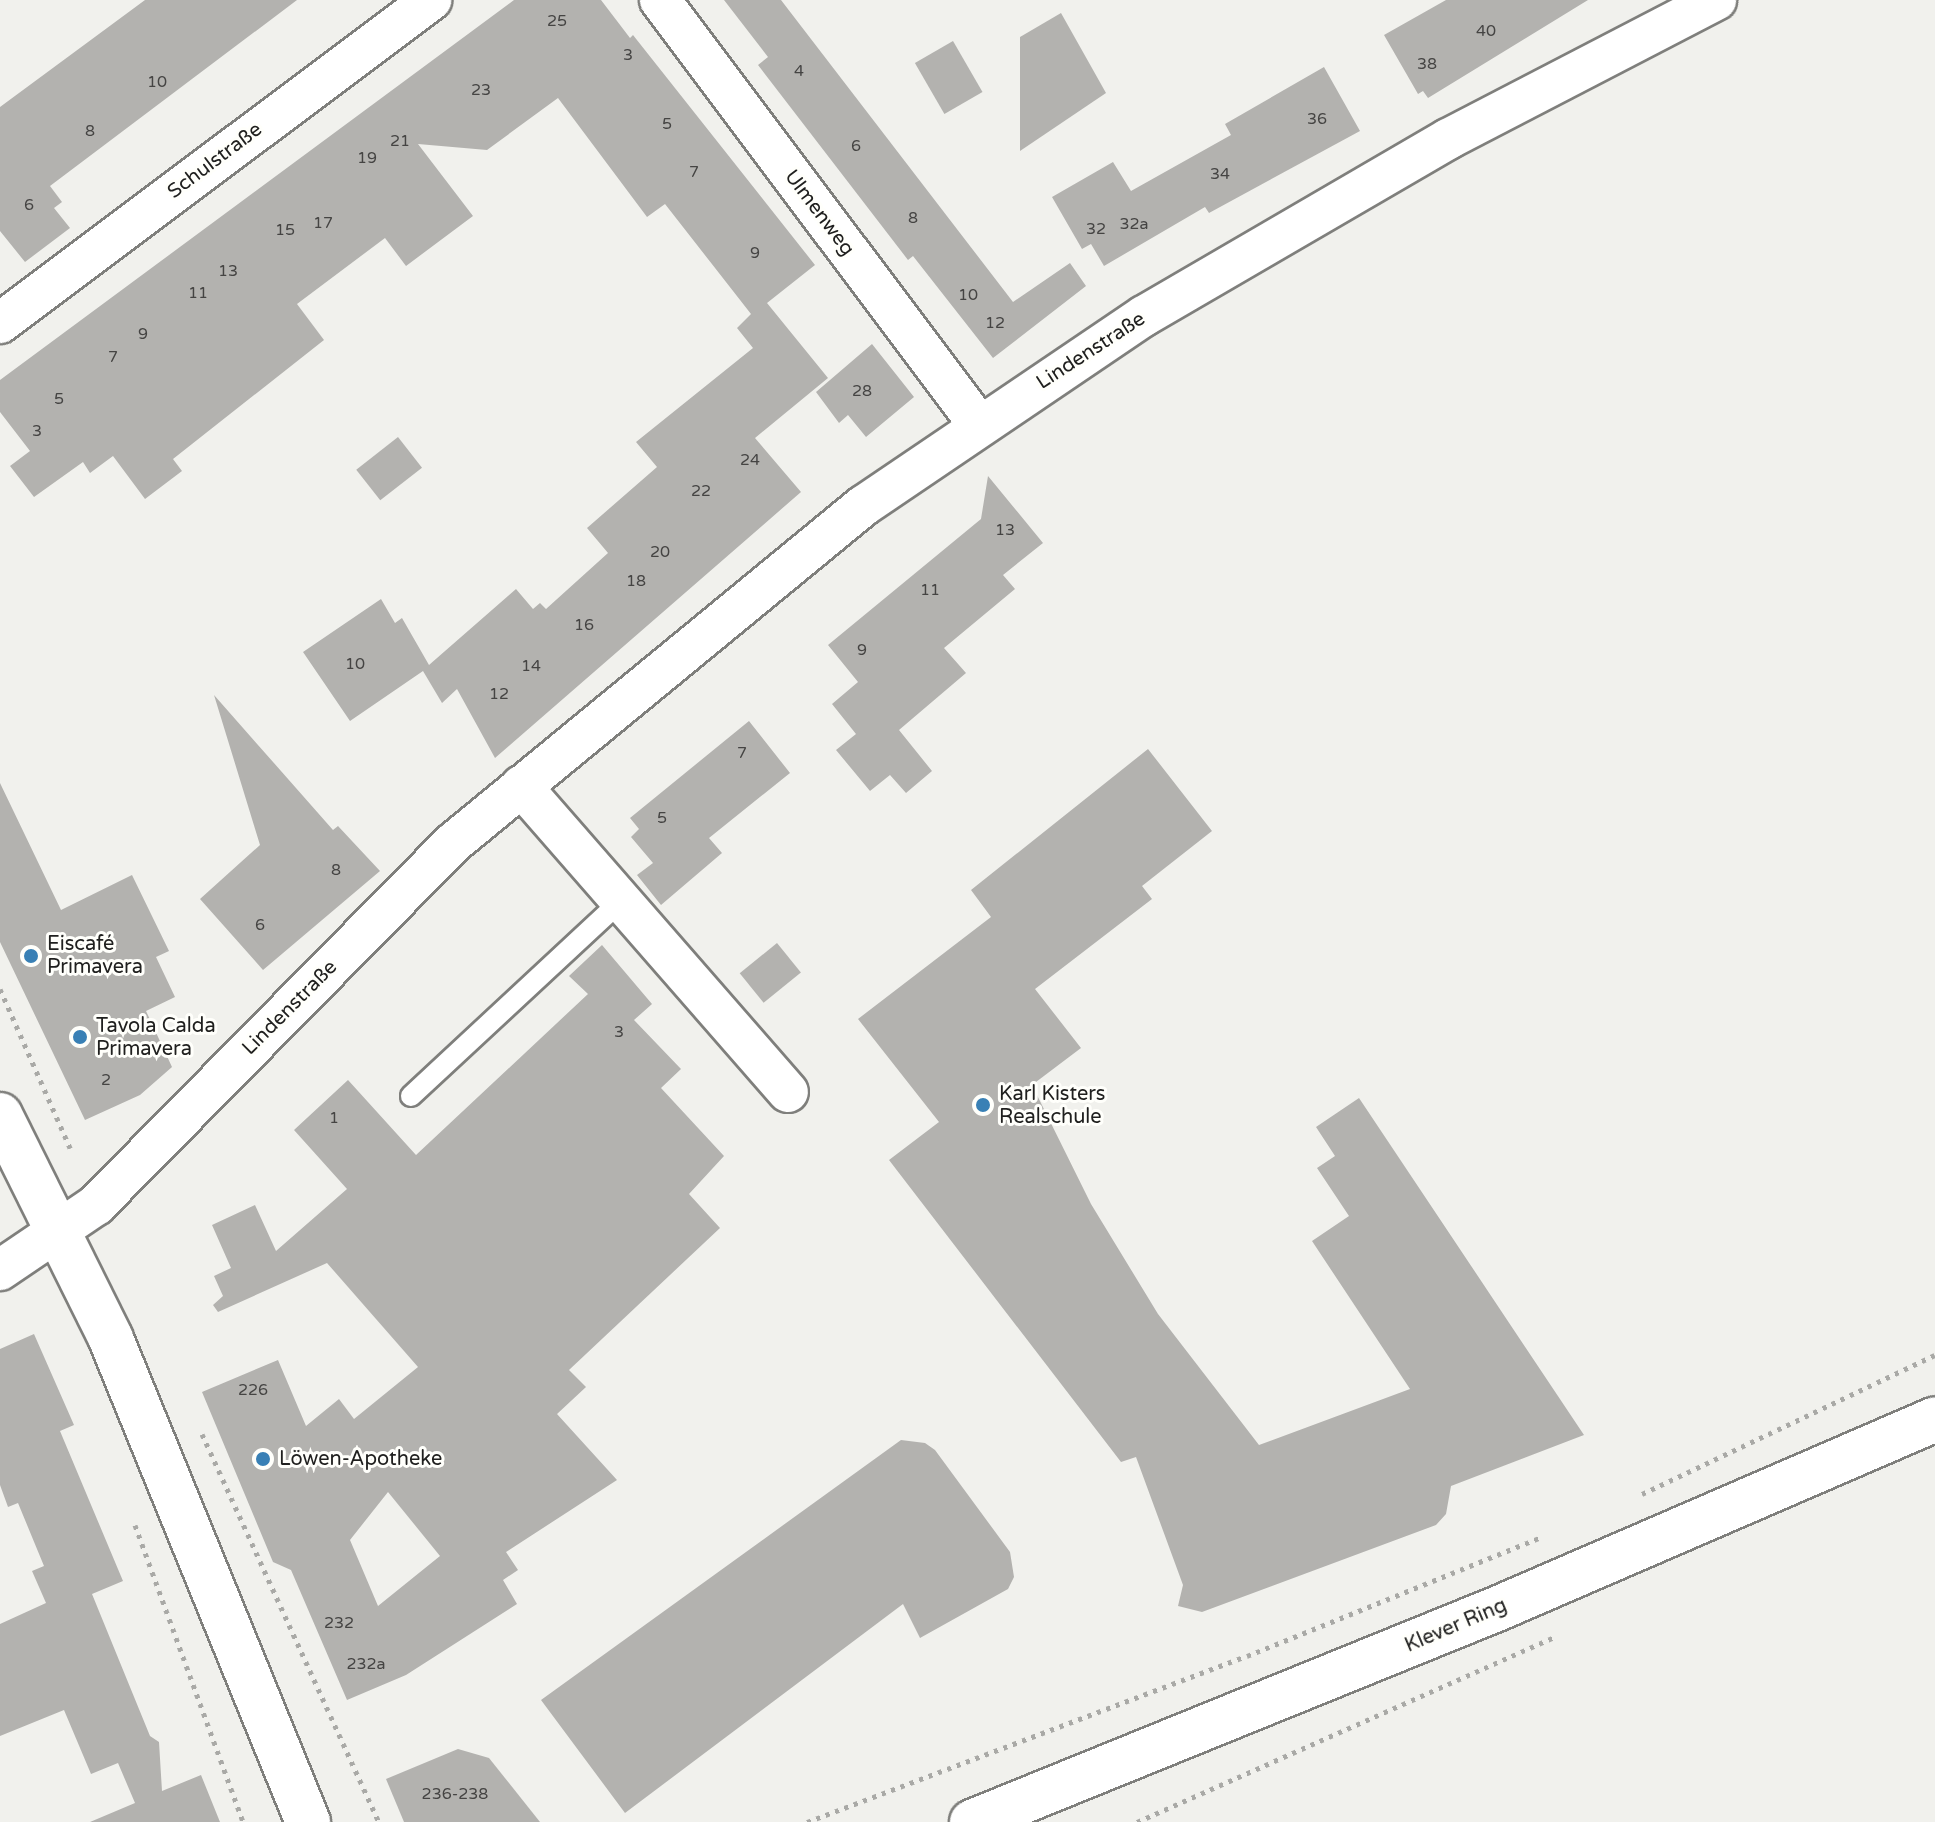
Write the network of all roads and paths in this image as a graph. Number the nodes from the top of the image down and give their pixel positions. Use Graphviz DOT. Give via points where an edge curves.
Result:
graph roads {
  1 [pos="431,0"];
  2 [pos="660,0"];
  3 [pos="1716,0"];
  4 [pos="0,323"];
  5 [pos="979,425"];
  6 [pos="521,786"];
  7 [pos="621,901"];
  8 [pos="788,1092"];
  9 [pos="411,1096"];
  10 [pos="0,1115"];
  11 [pos="61,1233"];
  12 [pos="0,1270"];
  13 [pos="1935,1355"];
  14 [pos="1935,1419"];
  15 [pos="1629,1499"];
  16 [pos="129,1509"];
  17 [pos="1557,1531"];
  18 [pos="243,1822"];
  19 [pos="308,1822"];
  20 [pos="807,1822"];
  21 [pos="972,1822"];
  1 -- 4 [label="street, Schulstraße"];
  2 -- 5 [label="street, Ulmenweg"];
  3 -- 5 [label="street, Lindenstraße" via="1448,139 1144,316"];
  5 -- 6 [label="street, Lindenstraße" via="851,515"];
  6 -- 7 [label="street"];
  6 -- 11 [label="street, Lindenstraße" via="453,843 96,1205"];
  7 -- 8 [label="street"];
  7 -- 9 [label="lane"];
  10 -- 11 [label="main road"];
  11 -- 12 [label="street, Lindenstraße"];
  11 -- 19 [label="main road" via="111,1339"];
  13 -- 15 [label="path"];
  14 -- 21 [label="main road, Klever Ring" via="1499,1608"];
  16 -- 18 [label="path"];
  17 -- 20 [label="path" via="1247,1656"];
}
